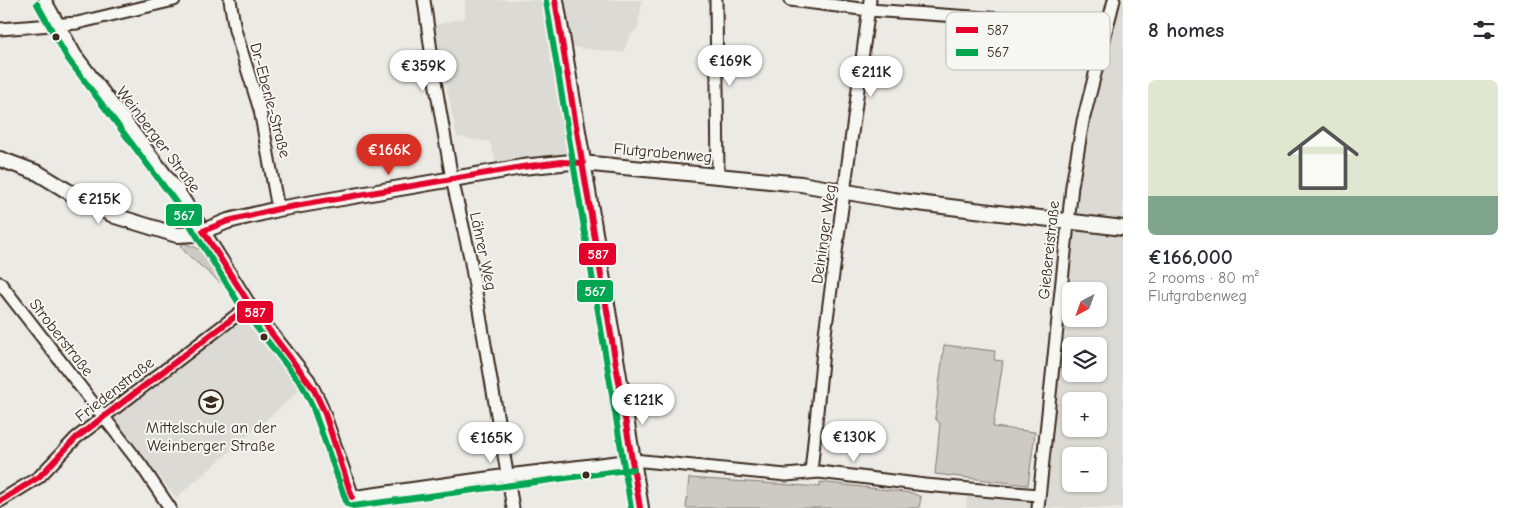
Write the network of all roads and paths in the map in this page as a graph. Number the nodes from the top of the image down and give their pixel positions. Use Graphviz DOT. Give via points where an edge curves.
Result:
graph roads {
  1 [pos="45,0"];
  2 [pos="174,0"];
  3 [pos="230,0"];
  4 [pos="424,0"];
  5 [pos="555,0"];
  6 [pos="716,0"];
  7 [pos="790,0"];
  8 [pos="1114,0"];
  9 [pos="869,5"];
  10 [pos="948,12"];
  11 [pos="1110,15"];
  12 [pos="58,26"];
  13 [pos="0,29"];
  14 [pos="1096,70"];
  15 [pos="0,159"];
  16 [pos="583,163"];
  17 [pos="718,175"];
  18 [pos="452,179"];
  19 [pos="846,192"];
  20 [pos="278,209"];
  21 [pos="1067,221"];
  22 [pos="1123,228"];
  23 [pos="203,231"];
  24 [pos="0,283"];
  25 [pos="250,305"];
  26 [pos="104,417"];
  27 [pos="632,460"];
  28 [pos="811,472"];
  29 [pos="508,475"];
  30 [pos="1038,495"];
  31 [pos="0,501"];
  32 [pos="354,503"];
  33 [pos="170,508"];
  34 [pos="513,508"];
  35 [pos="640,508"];
  36 [pos="1038,508"];
  1 -- 12 [label="street, Weinberger Straße"];
  2 -- 12 [label="street"];
  3 -- 20 [label="street, Dr.-Eberle-Straße" via="235,30 260,110"];
  4 -- 18 [label="street, Lährer Weg"];
  5 -- 16 [label="main road"];
  6 -- 17 [label="street"];
  7 -- 9 [label="street"];
  8 -- 11 [label="street, Gießereistraße"];
  9 -- 10 [label="street"];
  9 -- 19 [label="street, Deininger Weg"];
  12 -- 13 [label="street"];
  12 -- 23 [label="street, Weinberger Straße" via="75,54 182,196"];
  14 -- 21 [label="street, Gießereistraße" via="1083,121"];
  15 -- 23 [label="street, Flutgrabenweg" via="38,173 115,216 177,235"];
  16 -- 17 [label="street, Flutgrabenweg"];
  16 -- 18 [label="street, Flutgrabenweg" via="546,164"];
  16 -- 27 [label="main road"];
  17 -- 19 [label="street, Flutgrabenweg"];
  18 -- 20 [label="street, Flutgrabenweg"];
  18 -- 29 [label="street, Lährer Weg" via="470,257"];
  19 -- 21 [label="street, Flutgrabenweg"];
  19 -- 28 [label="street, Deininger Weg" via="824,340"];
  20 -- 23 [label="street, Flutgrabenweg" via="228,221"];
  21 -- 22 [label="street, Flutgrabenweg"];
  21 -- 30 [label="street, Gießereistraße"];
  23 -- 25 [label="street, Weinberger Straße"];
  24 -- 26 [label="street, Stroberstraße"];
  25 -- 26 [label="street, Friedenstraße"];
  25 -- 32 [label="street, Weinberger Straße" via="314,388"];
  26 -- 31 [label="street, Friedenstraße" via="76,438 39,478"];
  26 -- 33 [label="street, Stroberstraße"];
  27 -- 28 [label="street" via="786,475"];
  27 -- 29 [label="street"];
  27 -- 35 [label="main road"];
  28 -- 30 [label="street"];
  29 -- 32 [label="street"];
  29 -- 34 [label="street, Lährer Weg"];
  30 -- 36 [label="street, Gießereistraße"];
}
